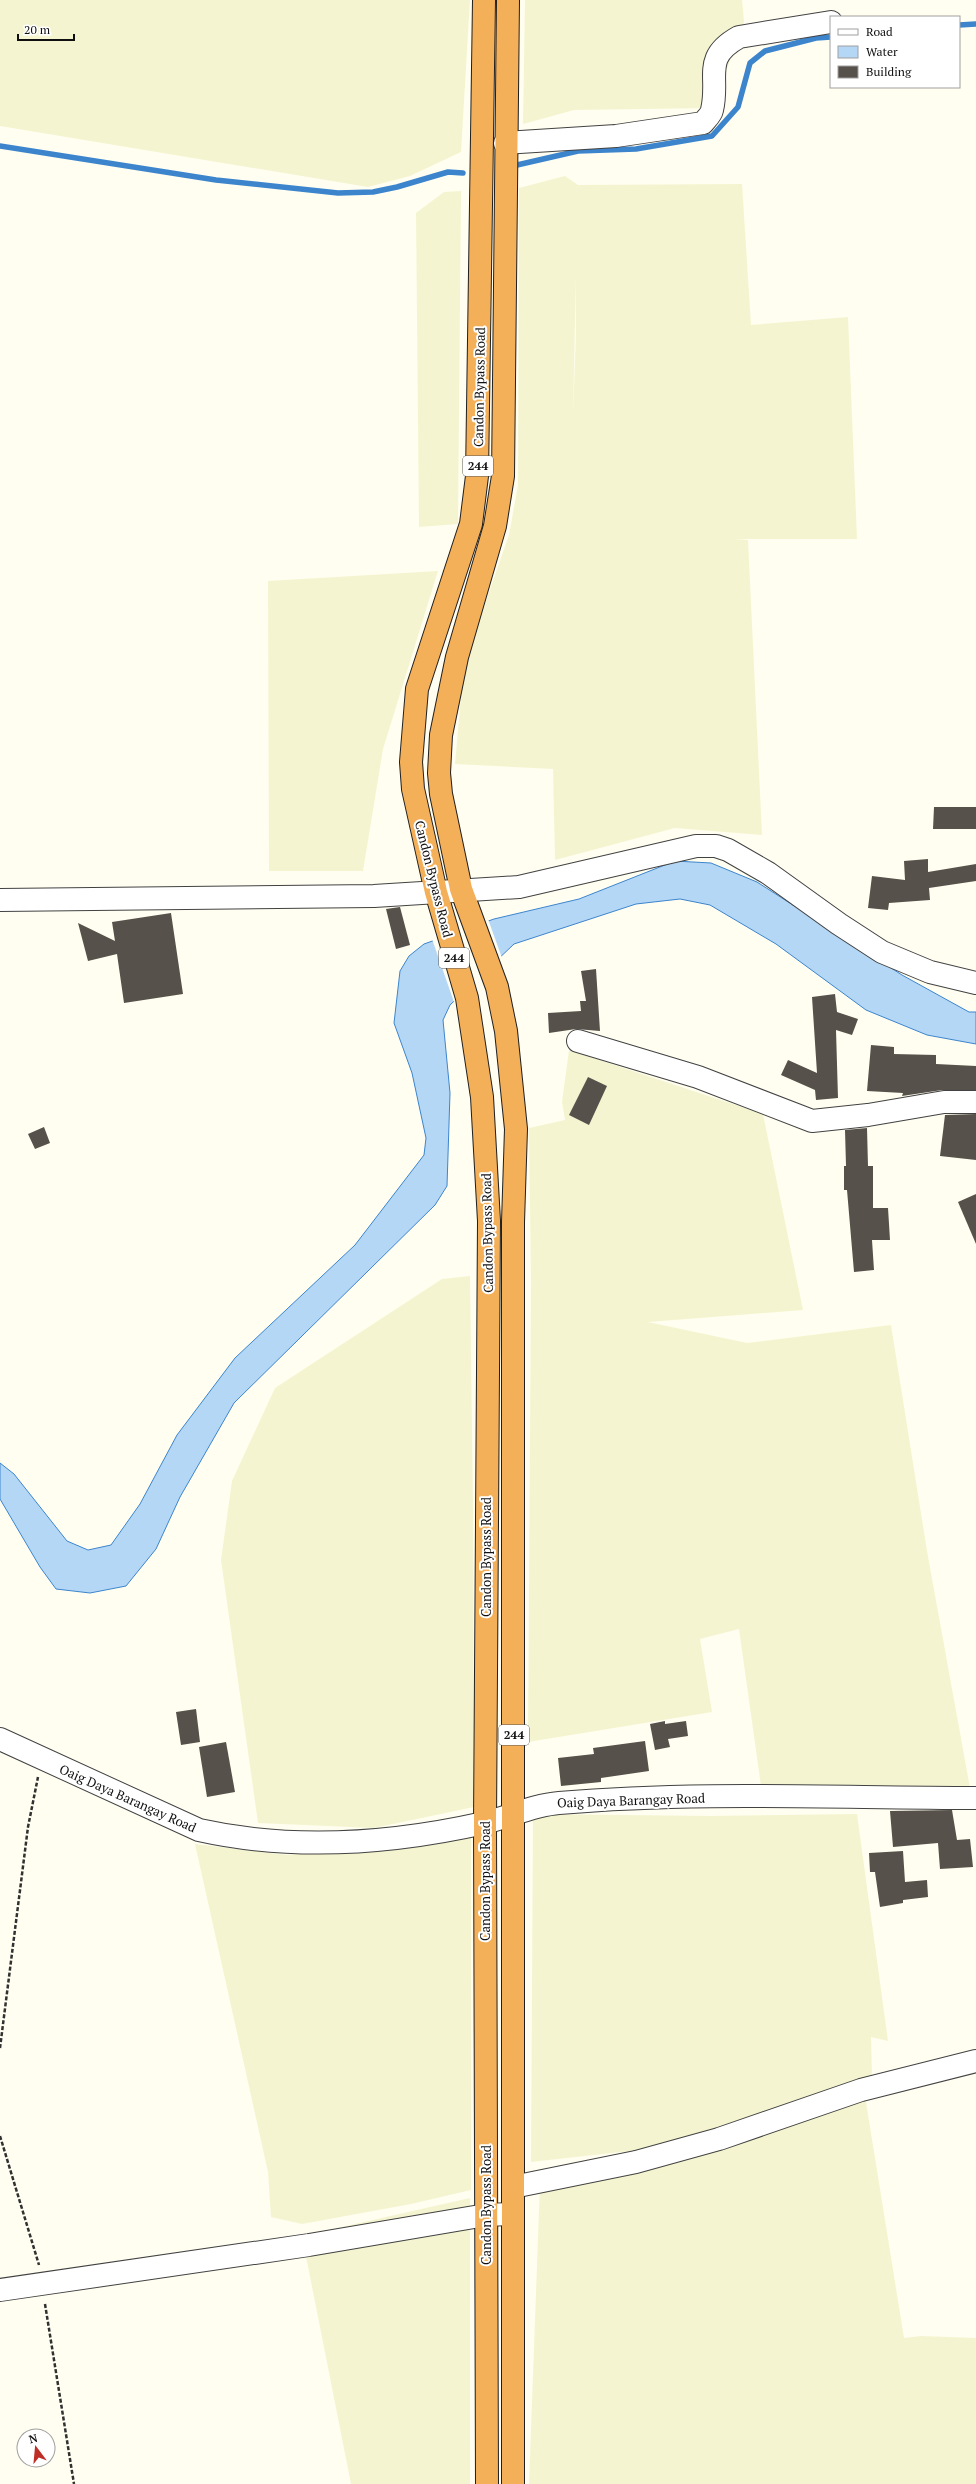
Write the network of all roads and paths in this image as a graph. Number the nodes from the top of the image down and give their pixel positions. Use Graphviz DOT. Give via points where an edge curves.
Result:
graph roads {
  1 [pos="484,0"];
  2 [pos="508,0"];
  3 [pos="830,22"];
  4 [pos="505,143"];
  5 [pos="461,889"];
  6 [pos="436,892"];
  7 [pos="0,900"];
  8 [pos="976,983"];
  9 [pos="578,1041"];
  10 [pos="976,1102"];
  11 [pos="0,1739"];
  12 [pos="42,1759"];
  13 [pos="976,1798"];
  14 [pos="514,1815"];
  15 [pos="484,1823"];
  16 [pos="0,2048"];
  17 [pos="976,2061"];
  18 [pos="0,2136"];
  19 [pos="513,2187"];
  20 [pos="486,2214"];
  21 [pos="513,2214"];
  22 [pos="42,2282"];
  23 [pos="0,2290"];
  24 [pos="74,2484"];
  25 [pos="487,2484"];
  26 [pos="513,2484"];
  1 -- 6 [label="highway, Candon Bypass Road / 244" via="477,476 470,524 417,689 411,738 413,789"];
  2 -- 4 [label="highway, Candon Bypass Road / 244"];
  3 -- 4 [label="street" via="739,37 720,50 715,63 712,112 703,123 616,136"];
  4 -- 5 [label="highway, Candon Bypass Road / 244" via="503,476 495,526 457,656 441,735 442,794"];
  5 -- 6 [label="street"];
  5 -- 8 [label="street" via="518,887 696,846 716,846 768,873 882,952 930,972"];
  5 -- 14 [label="highway, Candon Bypass Road / 244" via="497,987 508,1048 516,1129 513,1222"];
  6 -- 7 [label="street" via="374,896"];
  6 -- 15 [label="highway, Candon Bypass Road / 244" via="467,998 482,1097 489,1221"];
  9 -- 10 [label="street" via="698,1077 812,1121 868,1115 944,1102"];
  11 -- 12 [label="street, Oaig Daya Barangay Road"];
  12 -- 15 [label="street, Oaig Daya Barangay Road" via="199,1830 230,1837 278,1843 363,1841 413,1837"];
  12 -- 16 [label="path" via="28,1827"];
  13 -- 14 [label="street, Oaig Daya Barangay Road" via="644,1797 552,1804"];
  14 -- 15 [label="street, Oaig Daya Barangay Road"];
  14 -- 19 [label="highway, Candon Bypass Road / 244"];
  15 -- 20 [label="highway, Candon Bypass Road / 244"];
  17 -- 19 [label="street" via="861,2090 719,2139 636,2162"];
  18 -- 22 [label="path" via="38,2259"];
  19 -- 21 [label="highway, Candon Bypass Road / 244"];
  20 -- 21 [label="street"];
  20 -- 22 [label="street" via="309,2245"];
  20 -- 25 [label="highway, Candon Bypass Road / 244"];
  21 -- 26 [label="highway, Candon Bypass Road / 244"];
  22 -- 23 [label="street"];
  22 -- 24 [label="path"];
}
